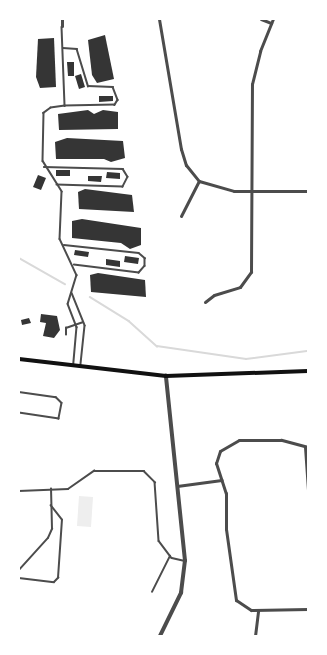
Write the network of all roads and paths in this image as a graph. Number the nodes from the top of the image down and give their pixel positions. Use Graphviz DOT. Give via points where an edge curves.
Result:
graph roads {
  1 [pos="62,19"];
  2 [pos="160,19"];
  3 [pos="261,19"];
  4 [pos="273,19"];
  5 [pos="271,23"];
  6 [pos="62,26"];
  7 [pos="63,48"];
  8 [pos="65,106"];
  9 [pos="44,167"];
  10 [pos="199,181"];
  11 [pos="57,185"];
  12 [pos="251,191"];
  13 [pos="308,191"];
  14 [pos="181,216"];
  15 [pos="64,245"];
  16 [pos="74,265"];
  17 [pos="72,292"];
  18 [pos="205,302"];
  19 [pos="83,322"];
  20 [pos="76,324"];
  21 [pos="66,335"];
  22 [pos="19,360"];
  23 [pos="73,366"];
  24 [pos="81,366"];
  25 [pos="308,371"];
  26 [pos="166,376"];
  27 [pos="19,392"];
  28 [pos="19,413"];
  29 [pos="306,447"];
  30 [pos="222,480"];
  31 [pos="177,486"];
  32 [pos="51,489"];
  33 [pos="19,490"];
  34 [pos="308,490"];
  35 [pos="308,503"];
  36 [pos="52,506"];
  37 [pos="307,539"];
  38 [pos="308,546"];
  39 [pos="170,556"];
  40 [pos="185,561"];
  41 [pos="19,570"];
  42 [pos="19,578"];
  43 [pos="152,592"];
  44 [pos="308,609"];
  45 [pos="258,611"];
  46 [pos="160,636"];
  47 [pos="255,636"];
  1 -- 6 [label="street"];
  2 -- 10 [label="street" via="181,149 186,165"];
  3 -- 5 [label="street"];
  4 -- 5 [label="street"];
  5 -- 12 [label="street" via="252,84"];
  6 -- 7 [label="lane"];
  7 -- 8 [label="lane"];
  7 -- 8 [label="lane" via="77,49 88,86 113,87 118,100 114,105"];
  8 -- 9 [label="lane" via="44,112"];
  9 -- 11 [label="lane"];
  9 -- 11 [label="lane" via="123,169 128,177 124,187"];
  10 -- 12 [label="street" via="221,189"];
  10 -- 14 [label="street"];
  11 -- 15 [label="lane" via="63,198 60,239"];
  12 -- 13 [label="street"];
  12 -- 18 [label="street" via="251,272 240,288 214,295"];
  15 -- 16 [label="lane"];
  15 -- 16 [label="lane" via="138,254 144,258 145,266 140,273"];
  16 -- 17 [label="lane" via="77,280"];
  17 -- 19 [label="lane"];
  17 -- 20 [label="lane" via="68,304"];
  19 -- 20 [label="lane"];
  19 -- 24 [label="lane"];
  20 -- 21 [label="lane" via="66,328"];
  20 -- 23 [label="lane"];
  22 -- 23 [label="main road"];
  23 -- 24 [label="main road"];
  24 -- 26 [label="main road"];
  25 -- 26 [label="main road"];
  26 -- 31 [label="street"];
  27 -- 28 [label="lane" via="56,397 62,403 59,419"];
  29 -- 30 [label="street" via="280,440 239,440 220,451 216,463"];
  29 -- 34 [label="street"];
  30 -- 31 [label="street"];
  30 -- 45 [label="street" via="233,593 239,603"];
  31 -- 40 [label="street"];
  32 -- 33 [label="lane"];
  32 -- 36 [label="lane"];
  32 -- 39 [label="lane" via="76,487 94,471 144,471 155,482 160,541"];
  35 -- 37 [label="street"];
  36 -- 41 [label="lane" via="48,538"];
  36 -- 42 [label="lane" via="62,520 58,578 54,582"];
  37 -- 38 [label="street"];
  39 -- 40 [label="lane"];
  39 -- 43 [label="lane"];
  40 -- 46 [label="street" via="181,593"];
  44 -- 45 [label="street"];
  45 -- 47 [label="street"];
}
